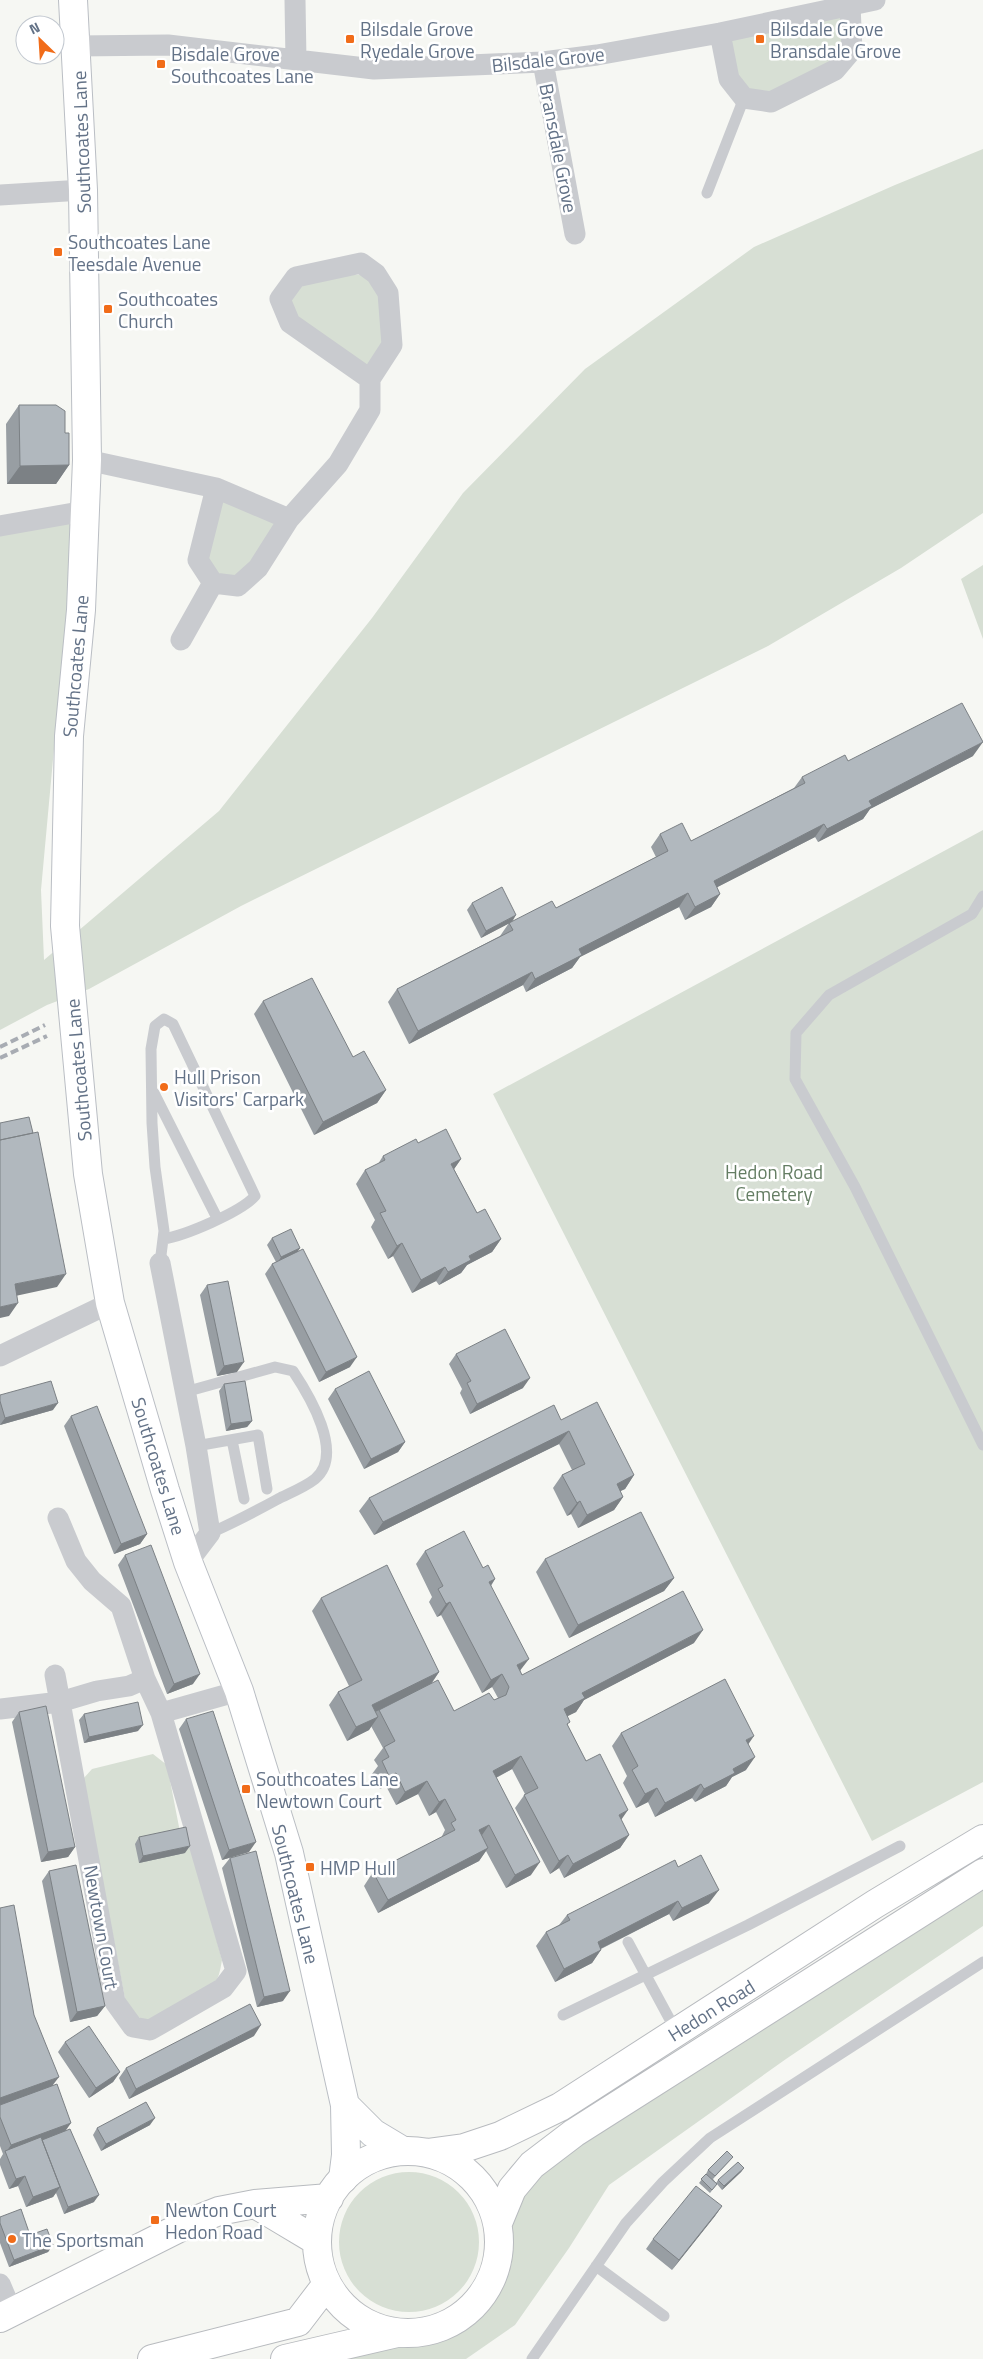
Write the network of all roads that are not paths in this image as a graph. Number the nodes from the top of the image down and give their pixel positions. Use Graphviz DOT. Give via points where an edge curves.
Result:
graph roads {
  1 [pos="73,0"];
  2 [pos="295,0"];
  3 [pos="874,0"];
  4 [pos="850,6"];
  5 [pos="720,33"];
  6 [pos="77,46"];
  7 [pos="296,60"];
  8 [pos="543,62"];
  9 [pos="744,98"];
  10 [pos="83,190"];
  11 [pos="707,193"];
  12 [pos="0,195"];
  13 [pos="575,234"];
  14 [pos="370,379"];
  15 [pos="87,460"];
  16 [pos="216,488"];
  17 [pos="85,511"];
  18 [pos="289,519"];
  19 [pos="0,526"];
  20 [pos="213,583"];
  21 [pos="181,640"];
  22 [pos="983,896"];
  23 [pos="153,1092"];
  24 [pos="217,1218"];
  25 [pos="163,1239"];
  26 [pos="160,1263"];
  27 [pos="110,1303"];
  28 [pos="0,1356"];
  29 [pos="185,1392"];
  30 [pos="232,1440"];
  31 [pos="983,1445"];
  32 [pos="196,1446"];
  33 [pos="268,1489"];
  34 [pos="244,1499"];
  35 [pos="58,1518"];
  36 [pos="210,1533"];
  37 [pos="188,1562"];
  38 [pos="55,1675"];
  39 [pos="145,1679"];
  40 [pos="239,1691"];
  41 [pos="60,1702"];
  42 [pos="0,1709"];
  43 [pos="161,1713"];
  44 [pos="983,1839"];
  45 [pos="900,1846"];
  46 [pos="983,1873"];
  47 [pos="628,1942"];
  48 [pos="983,1962"];
  49 [pos="645,1975"];
  50 [pos="563,2015"];
  51 [pos="676,2031"];
  52 [pos="345,2105"];
  53 [pos="415,2152"];
  54 [pos="336,2188"];
  55 [pos="255,2204"];
  56 [pos="498,2223"];
  57 [pos="317,2241"];
  58 [pos="596,2266"];
  59 [pos="0,2284"];
  60 [pos="327,2284"];
  61 [pos="6,2315"];
  62 [pos="664,2316"];
  63 [pos="397,2333"];
  64 [pos="152,2359"];
  65 [pos="285,2359"];
  66 [pos="532,2359"];
  1 -- 6 [label="main road, Southcoates Lane"];
  2 -- 7 [label="street"];
  3 -- 4 [label="street, Bilsdale Grove"];
  4 -- 5 [label="street, Bilsdale Grove"];
  4 -- 9 [label="street" via="852,50 835,70 771,102"];
  5 -- 8 [label="street, Bilsdale Grove"];
  5 -- 9 [label="street" via="729,79"];
  6 -- 7 [label="street, Bilsdale Grove" via="168,45"];
  6 -- 10 [label="main road, Southcoates Lane"];
  7 -- 8 [label="street, Bilsdale Grove" via="374,68"];
  8 -- 13 [label="street, Bransdale Grove"];
  9 -- 11 [label="lane"];
  10 -- 12 [label="street"];
  10 -- 15 [label="main road, Southcoates Lane"];
  14 -- 14 [label="street" via="290,323 280,299 296,277 361,263 376,274 388,293 392,346"];
  14 -- 18 [label="street" via="370,410 338,464"];
  15 -- 16 [label="street"];
  15 -- 17 [label="main road, Southcoates Lane"];
  16 -- 18 [label="street"];
  16 -- 20 [label="street" via="198,560"];
  17 -- 19 [label="street"];
  17 -- 27 [label="main road, Southcoates Lane" via="81,610 69,736 65,926 88,1174"];
  18 -- 20 [label="street" via="258,568 238,586"];
  20 -- 21 [label="street"];
  22 -- 31 [label="lane" via="972,914 829,995 796,1033 795,1079 859,1196"];
  23 -- 24 [label="lane"];
  23 -- 24 [label="lane" via="151,1049 155,1026 164,1019 177,1031 255,1196 241,1208"];
  23 -- 25 [label="lane" via="155,1166"];
  24 -- 25 [label="lane" via="179,1237"];
  25 -- 26 [label="lane"];
  26 -- 29 [label="street"];
  27 -- 28 [label="street"];
  27 -- 37 [label="main road, Southcoates Lane"];
  29 -- 32 [label="street"];
  29 -- 36 [label="lane" via="275,1368 293,1371 310,1397 323,1430 325,1463 316,1478"];
  30 -- 32 [label="lane"];
  30 -- 33 [label="lane" via="258,1435"];
  30 -- 34 [label="lane"];
  32 -- 36 [label="street"];
  35 -- 39 [label="street, Newtown Court" via="76,1561 92,1581 121,1606"];
  36 -- 37 [label="street"];
  37 -- 40 [label="main road, Southcoates Lane"];
  38 -- 41 [label="street, Newtown Court"];
  39 -- 41 [label="street" via="129,1686"];
  39 -- 43 [label="street, Newtown Court"];
  40 -- 43 [label="street"];
  40 -- 52 [label="main road, Southcoates Lane" via="289,1853"];
  41 -- 42 [label="street"];
  41 -- 43 [label="street, Newtown Court" via="115,2002 132,2027 150,2030 223,1988 236,1971"];
  44 -- 51 [label="main road, Hedon Road"];
  45 -- 49 [label="lane"];
  46 -- 56 [label="main road, Hedon Road" via="574,2134 532,2165 512,2189"];
  47 -- 49 [label="lane"];
  48 -- 58 [label="lane" via="710,2138 663,2182 626,2223"];
  49 -- 50 [label="lane"];
  49 -- 51 [label="lane"];
  51 -- 53 [label="main road, Hedon Road" via="560,2107 500,2136 464,2148"];
  52 -- 53 [label="main road" via="373,2133"];
  52 -- 54 [label="main road, Southcoates Lane" via="346,2155"];
  53 -- 54 [label="main road, Hedon Road" via="381,2155 361,2165"];
  53 -- 56 [label="main road" via="452,2162 473,2178 489,2199"];
  54 -- 55 [label="main road"];
  54 -- 57 [label="main road, Southcoates Lane" via="320,2218"];
  55 -- 57 [label="main road"];
  55 -- 61 [label="main road" via="219,2211 191,2222"];
  56 -- 63 [label="main road" via="499,2252 492,2280 476,2304 453,2322 426,2332"];
  57 -- 60 [label="main road, Southcoates Lane"];
  58 -- 62 [label="lane"];
  58 -- 66 [label="lane"];
  59 -- 61 [label="street"];
  60 -- 63 [label="main road, Southcoates Lane" via="356,2317"];
  60 -- 64 [label="main road" via="298,2322"];
  63 -- 65 [label="main road"];
}
